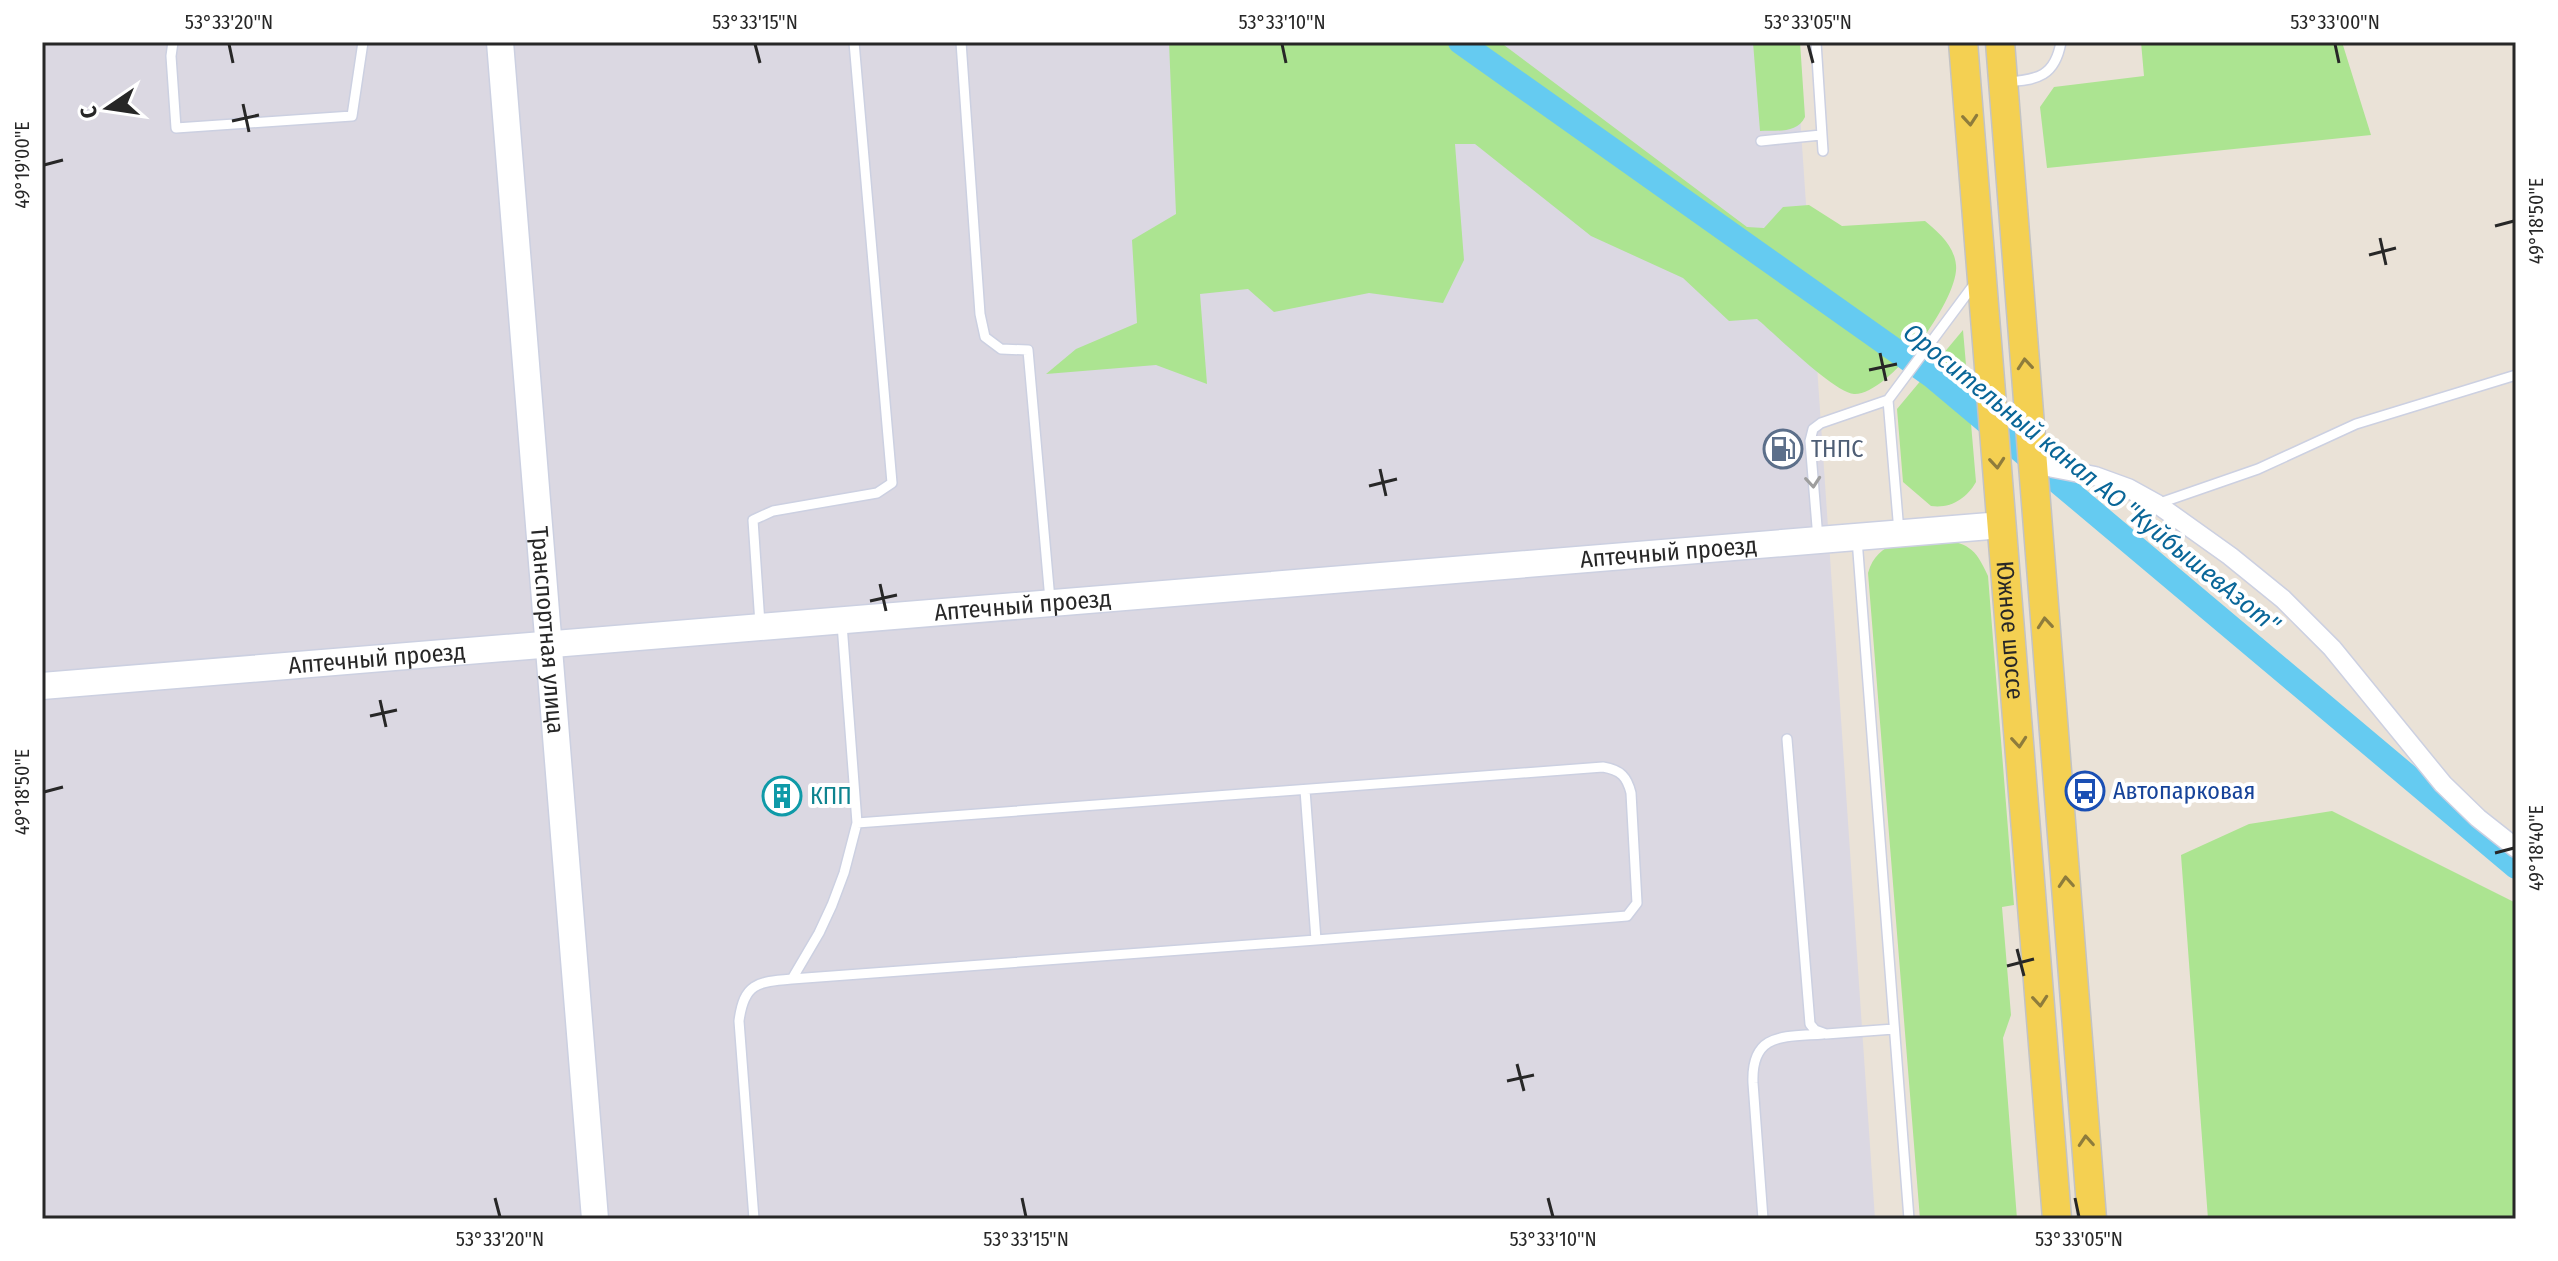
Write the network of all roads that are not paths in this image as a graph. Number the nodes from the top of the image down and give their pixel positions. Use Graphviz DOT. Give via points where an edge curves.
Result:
graph roads {
  1 [pos="173,42"];
  2 [pos="363,42"];
  3 [pos="500,42"];
  4 [pos="854,42"];
  5 [pos="961,42"];
  6 [pos="1816,42"];
  7 [pos="1963,42"];
  8 [pos="2000,42"];
  9 [pos="2061,42"];
  10 [pos="2003,82"];
  11 [pos="1821,135"];
  12 [pos="1761,141"];
  13 [pos="1823,151"];
  14 [pos="1982,274"];
  15 [pos="2516,375"];
  16 [pos="1888,400"];
  17 [pos="2033,464"];
  18 [pos="2157,504"];
  19 [pos="2002,525"];
  20 [pos="1899,532"];
  21 [pos="1857,535"];
  22 [pos="1818,539"];
  23 [pos="1050,603"];
  24 [pos="842,621"];
  25 [pos="760,628"];
  26 [pos="549,645"];
  27 [pos="42,686"];
  28 [pos="1787,739"];
  29 [pos="1305,790"];
  30 [pos="857,823"];
  31 [pos="2516,848"];
  32 [pos="1316,940"];
  33 [pos="792,979"];
  34 [pos="1894,1029"];
  35 [pos="1826,1034"];
  36 [pos="595,1219"];
  37 [pos="754,1219"];
  38 [pos="1763,1219"];
  39 [pos="1909,1219"];
  40 [pos="2057,1219"];
  41 [pos="2092,1219"];
  1 -- 2 [label="lane" via="176,128 352,116"];
  3 -- 26 [label="street, Транспортная улица"];
  4 -- 25 [label="lane" via="892,483 877,493 773,511 753,520"];
  5 -- 23 [label="lane" via="980,314 985,337 1001,349 1028,350"];
  6 -- 11 [label="lane"];
  7 -- 14 [label="main road, Южное шоссе, one-way"];
  8 -- 10 [label="main road, Южное шоссе"];
  9 -- 10 [label="lane" via="2059,57 2039,78"];
  17 -- 10 [label="main road, Южное шоссе, one-way"];
  11 -- 12 [label="lane"];
  11 -- 13 [label="lane"];
  14 -- 16 [label="lane"];
  14 -- 19 [label="main road, Южное шоссе, one-way"];
  15 -- 18 [label="lane" via="2356,424 2258,469"];
  16 -- 20 [label="lane"];
  16 -- 22 [label="lane, one-way" via="1813,429"];
  17 -- 18 [label="street" via="2095,476"];
  41 -- 17 [label="main road, Южное шоссе, one-way"];
  18 -- 31 [label="street" via="2283,599 2332,648 2443,784"];
  19 -- 20 [label="street, Аптечный проезд"];
  19 -- 40 [label="main road, Южное шоссе, one-way"];
  20 -- 21 [label="street, Аптечный проезд"];
  21 -- 22 [label="street, Аптечный проезд"];
  21 -- 34 [label="lane"];
  22 -- 23 [label="street, Аптечный проезд"];
  23 -- 24 [label="street, Аптечный проезд"];
  24 -- 25 [label="street, Аптечный проезд"];
  24 -- 30 [label="lane"];
  25 -- 26 [label="street, Аптечный проезд"];
  26 -- 27 [label="street, Аптечный проезд"];
  26 -- 36 [label="street, Транспортная улица"];
  28 -- 35 [label="lane" via="1808,1013 1815,1030"];
  29 -- 30 [label="lane"];
  29 -- 32 [label="lane"];
  29 -- 32 [label="lane" via="1603,767 1621,772 1631,793 1638,894 1627,916"];
  30 -- 33 [label="lane" via="832,905"];
  32 -- 33 [label="lane"];
  33 -- 37 [label="lane" via="765,981 749,990 742,1002 739,1021"];
  34 -- 35 [label="lane"];
  34 -- 39 [label="lane"];
  35 -- 38 [label="lane" via="1776,1038 1755,1057"];
}
